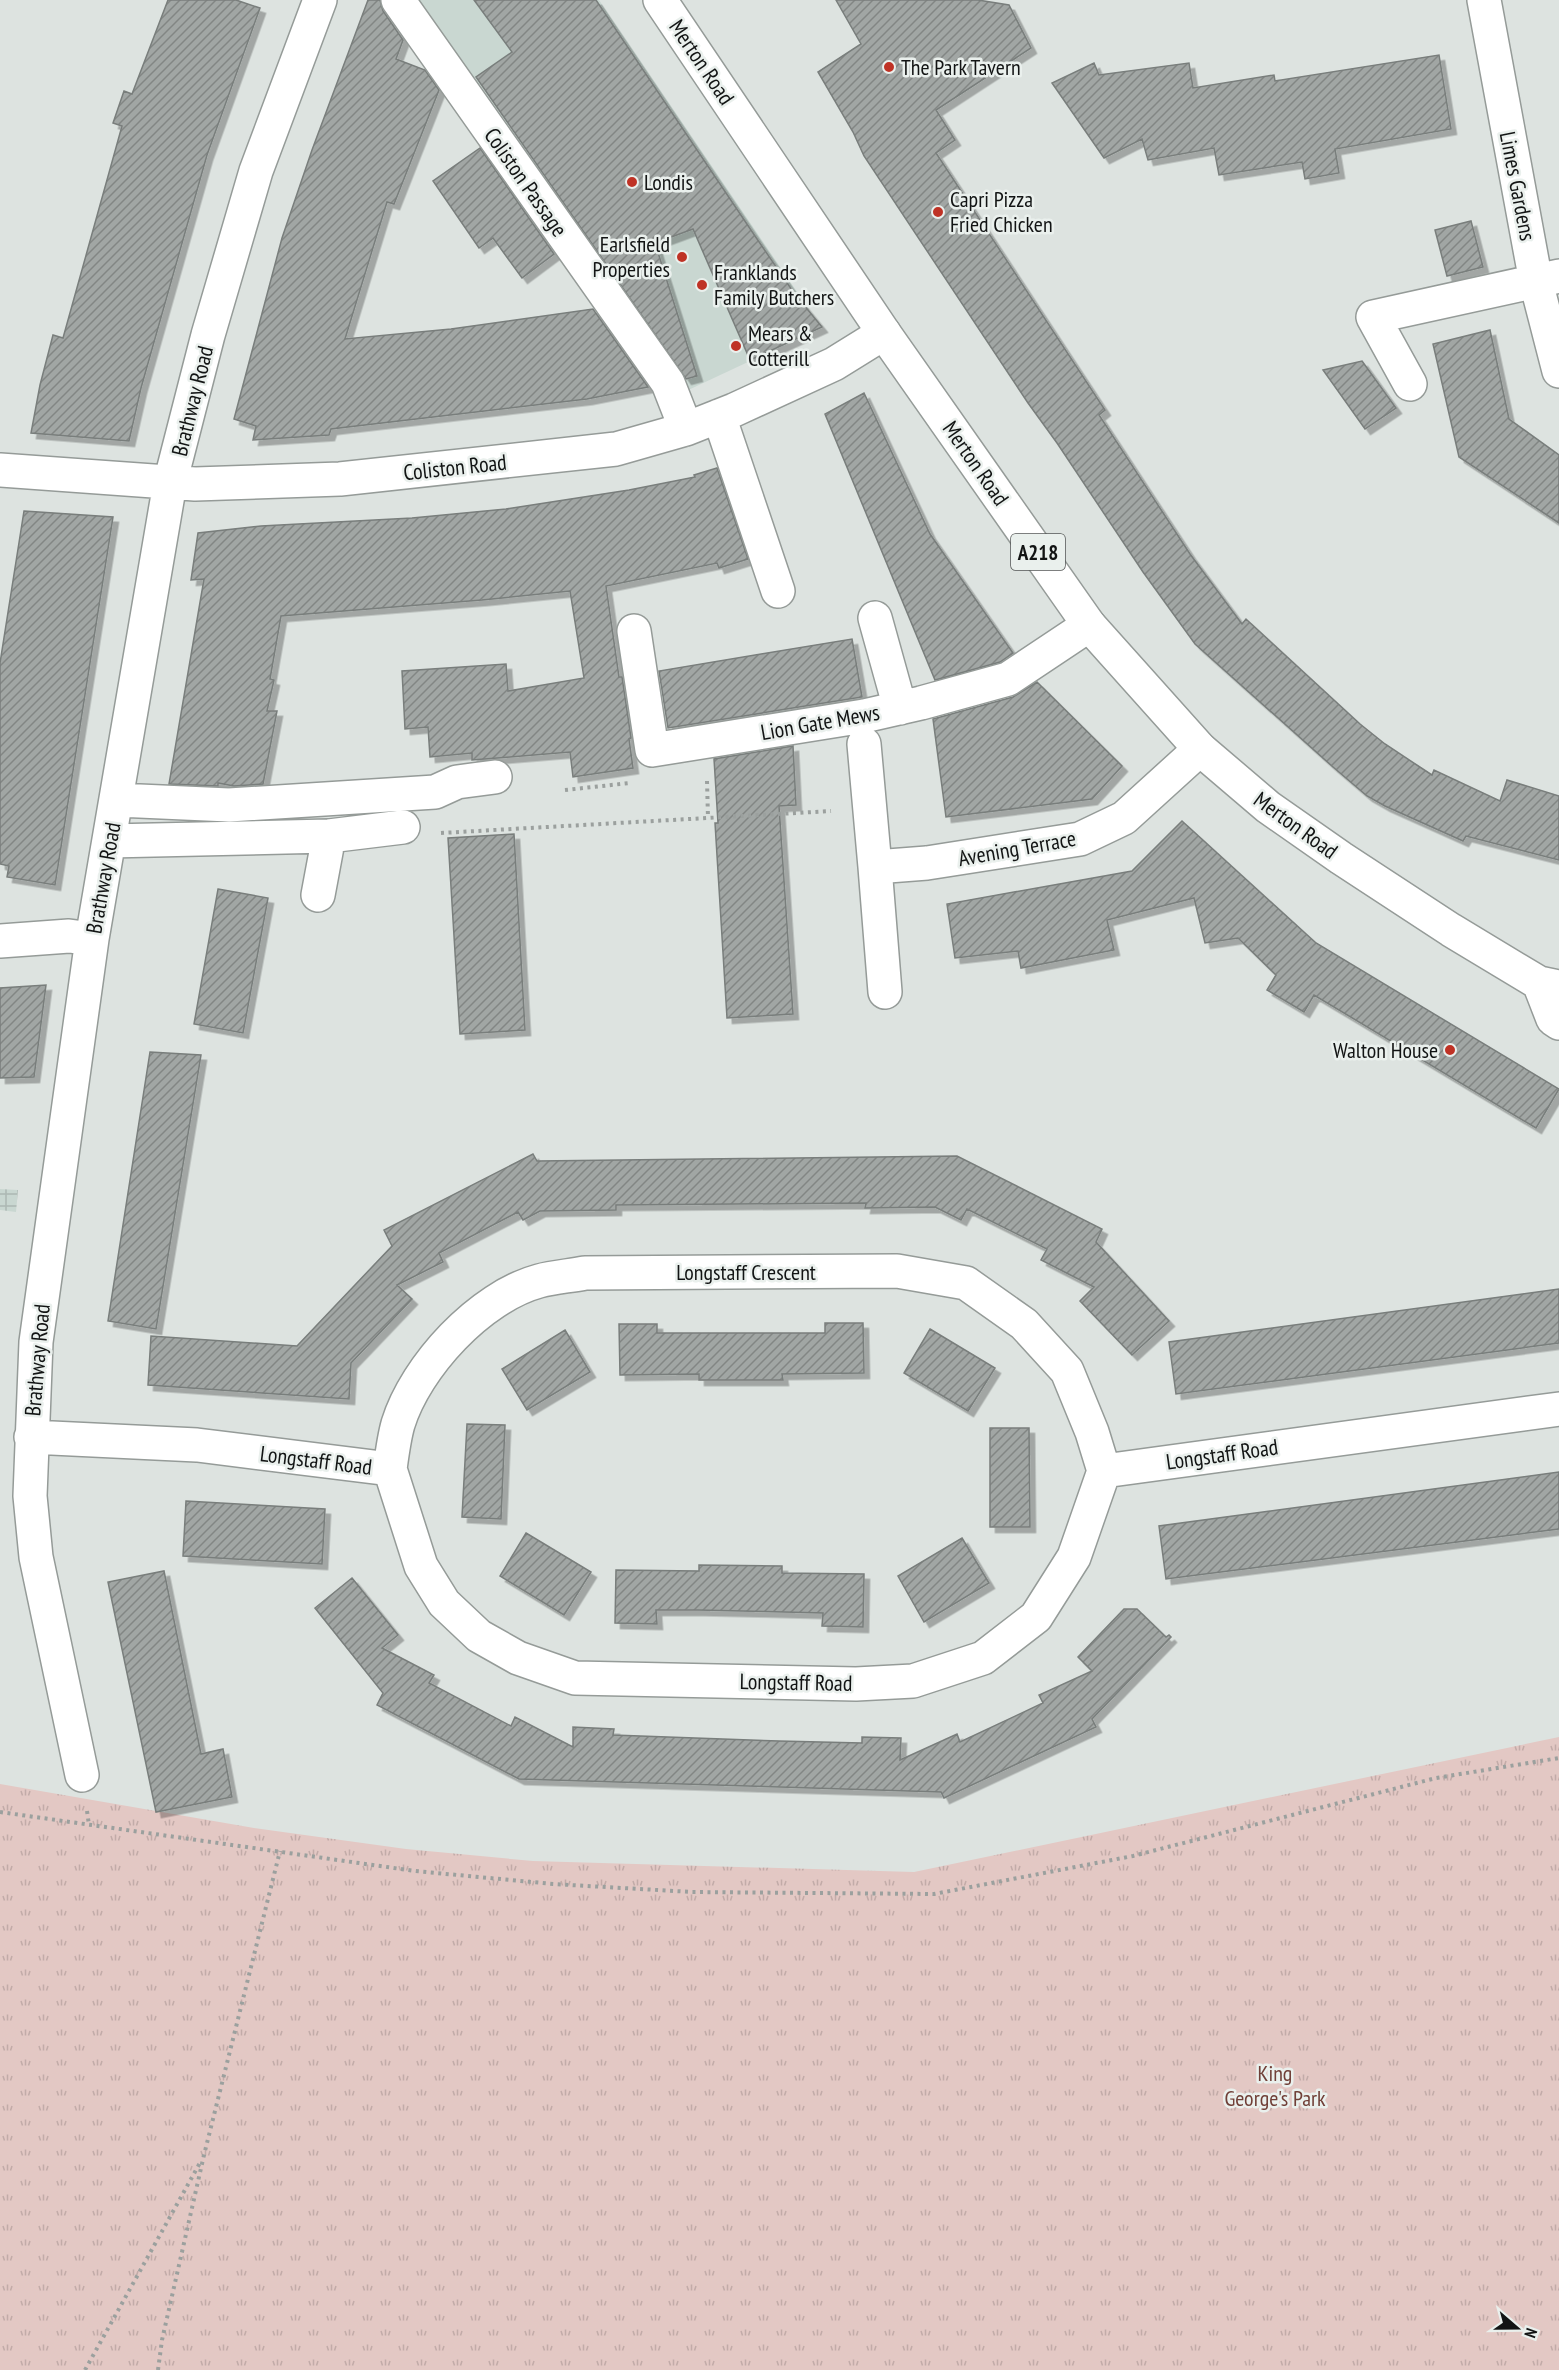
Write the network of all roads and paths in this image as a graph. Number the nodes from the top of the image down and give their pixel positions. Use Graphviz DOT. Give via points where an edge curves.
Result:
graph roads {
  1 [pos="320,0"];
  2 [pos="398,0"];
  3 [pos="660,0"];
  4 [pos="1484,0"];
  5 [pos="1547,279"];
  6 [pos="884,333"];
  7 [pos="1559,371"];
  8 [pos="1410,384"];
  9 [pos="719,416"];
  10 [pos="686,429"];
  11 [pos="0,470"];
  12 [pos="170,483"];
  13 [pos="778,591"];
  14 [pos="875,618"];
  15 [pos="1089,625"];
  16 [pos="634,631"];
  17 [pos="900,708"];
  18 [pos="864,744"];
  19 [pos="1200,749"];
  20 [pos="707,774"];
  21 [pos="495,777"];
  22 [pos="117,800"];
  23 [pos="871,807"];
  24 [pos="708,818"];
  25 [pos="403,827"];
  26 [pos="329,836"];
  27 [pos="109,841"];
  28 [pos="875,867"];
  29 [pos="318,895"];
  30 [pos="92,939"];
  31 [pos="0,941"];
  32 [pos="1549,985"];
  33 [pos="885,992"];
  34 [pos="1559,1023"];
  35 [pos="1559,1409"];
  36 [pos="31,1437"];
  37 [pos="390,1469"];
  38 [pos="1104,1470"];
  39 [pos="1559,1758"];
  40 [pos="82,1775"];
  41 [pos="0,1812"];
  42 [pos="280,1851"];
  43 [pos="204,2155"];
  44 [pos="85,2370"];
  45 [pos="158,2370"];
  1 -- 12 [label="street, Brathway Road" via="256,171"];
  2 -- 10 [label="street, Coliston Passage" via="668,383"];
  3 -- 6 [label="street, Merton Road / A218"];
  4 -- 5 [label="street, Limes Gardens"];
  5 -- 7 [label="street, Limes Gardens"];
  5 -- 8 [label="street" via="1373,317"];
  6 -- 9 [label="street, Coliston Road" via="834,364"];
  6 -- 15 [label="street, Merton Road / A218"];
  9 -- 10 [label="street, Coliston Road"];
  9 -- 13 [label="street"];
  10 -- 12 [label="street, Coliston Road" via="616,449 340,480"];
  11 -- 12 [label="street, Coliston Road"];
  12 -- 22 [label="street, Brathway Road"];
  14 -- 17 [label="street"];
  15 -- 17 [label="street, Lion Gate Mews" via="1008,679"];
  15 -- 19 [label="street, Merton Road / A218"];
  16 -- 17 [label="street, Lion Gate Mews" via="652,750"];
  18 -- 23 [label="street"];
  19 -- 28 [label="street, Avening Terrace" via="1124,818 1080,839 927,863"];
  19 -- 32 [label="street, Merton Road / A218" via="1268,807 1341,858 1451,930"];
  20 -- 24 [label="path"];
  21 -- 22 [label="street" via="457,782 435,792 229,805"];
  22 -- 27 [label="street, Brathway Road"];
  23 -- 24 [label="path"];
  23 -- 28 [label="street"];
  24 -- 25 [label="path" via="423,834"];
  25 -- 26 [label="street"];
  26 -- 27 [label="street"];
  26 -- 29 [label="street"];
  27 -- 30 [label="street, Brathway Road"];
  28 -- 33 [label="street"];
  30 -- 31 [label="street" via="69,936"];
  30 -- 36 [label="street, Brathway Road" via="36,1342"];
  32 -- 34 [label="street, Merton Road / A218" via="1553,1019"];
  35 -- 38 [label="street, Longstaff Road"];
  36 -- 37 [label="street, Longstaff Road" via="197,1445"];
  36 -- 40 [label="street, Brathway Road" via="30,1496 36,1557"];
  37 -- 38 [label="street, Longstaff Crescent" via="398,1424 416,1381 437,1353 501,1297 539,1281 585,1273 897,1270 966,1283 1024,1324 1067,1371"];
  37 -- 38 [label="street, Longstaff Road" via="421,1566 444,1603 479,1636 518,1658 575,1678 856,1684 913,1681 983,1658 1036,1617 1074,1557"];
  39 -- 42 [label="path" via="1436,1778 1133,1856 934,1894 692,1892 553,1884 416,1871"];
  41 -- 42 [label="path"];
  42 -- 43 [label="path"];
  43 -- 44 [label="path"];
  43 -- 45 [label="path"];
}
